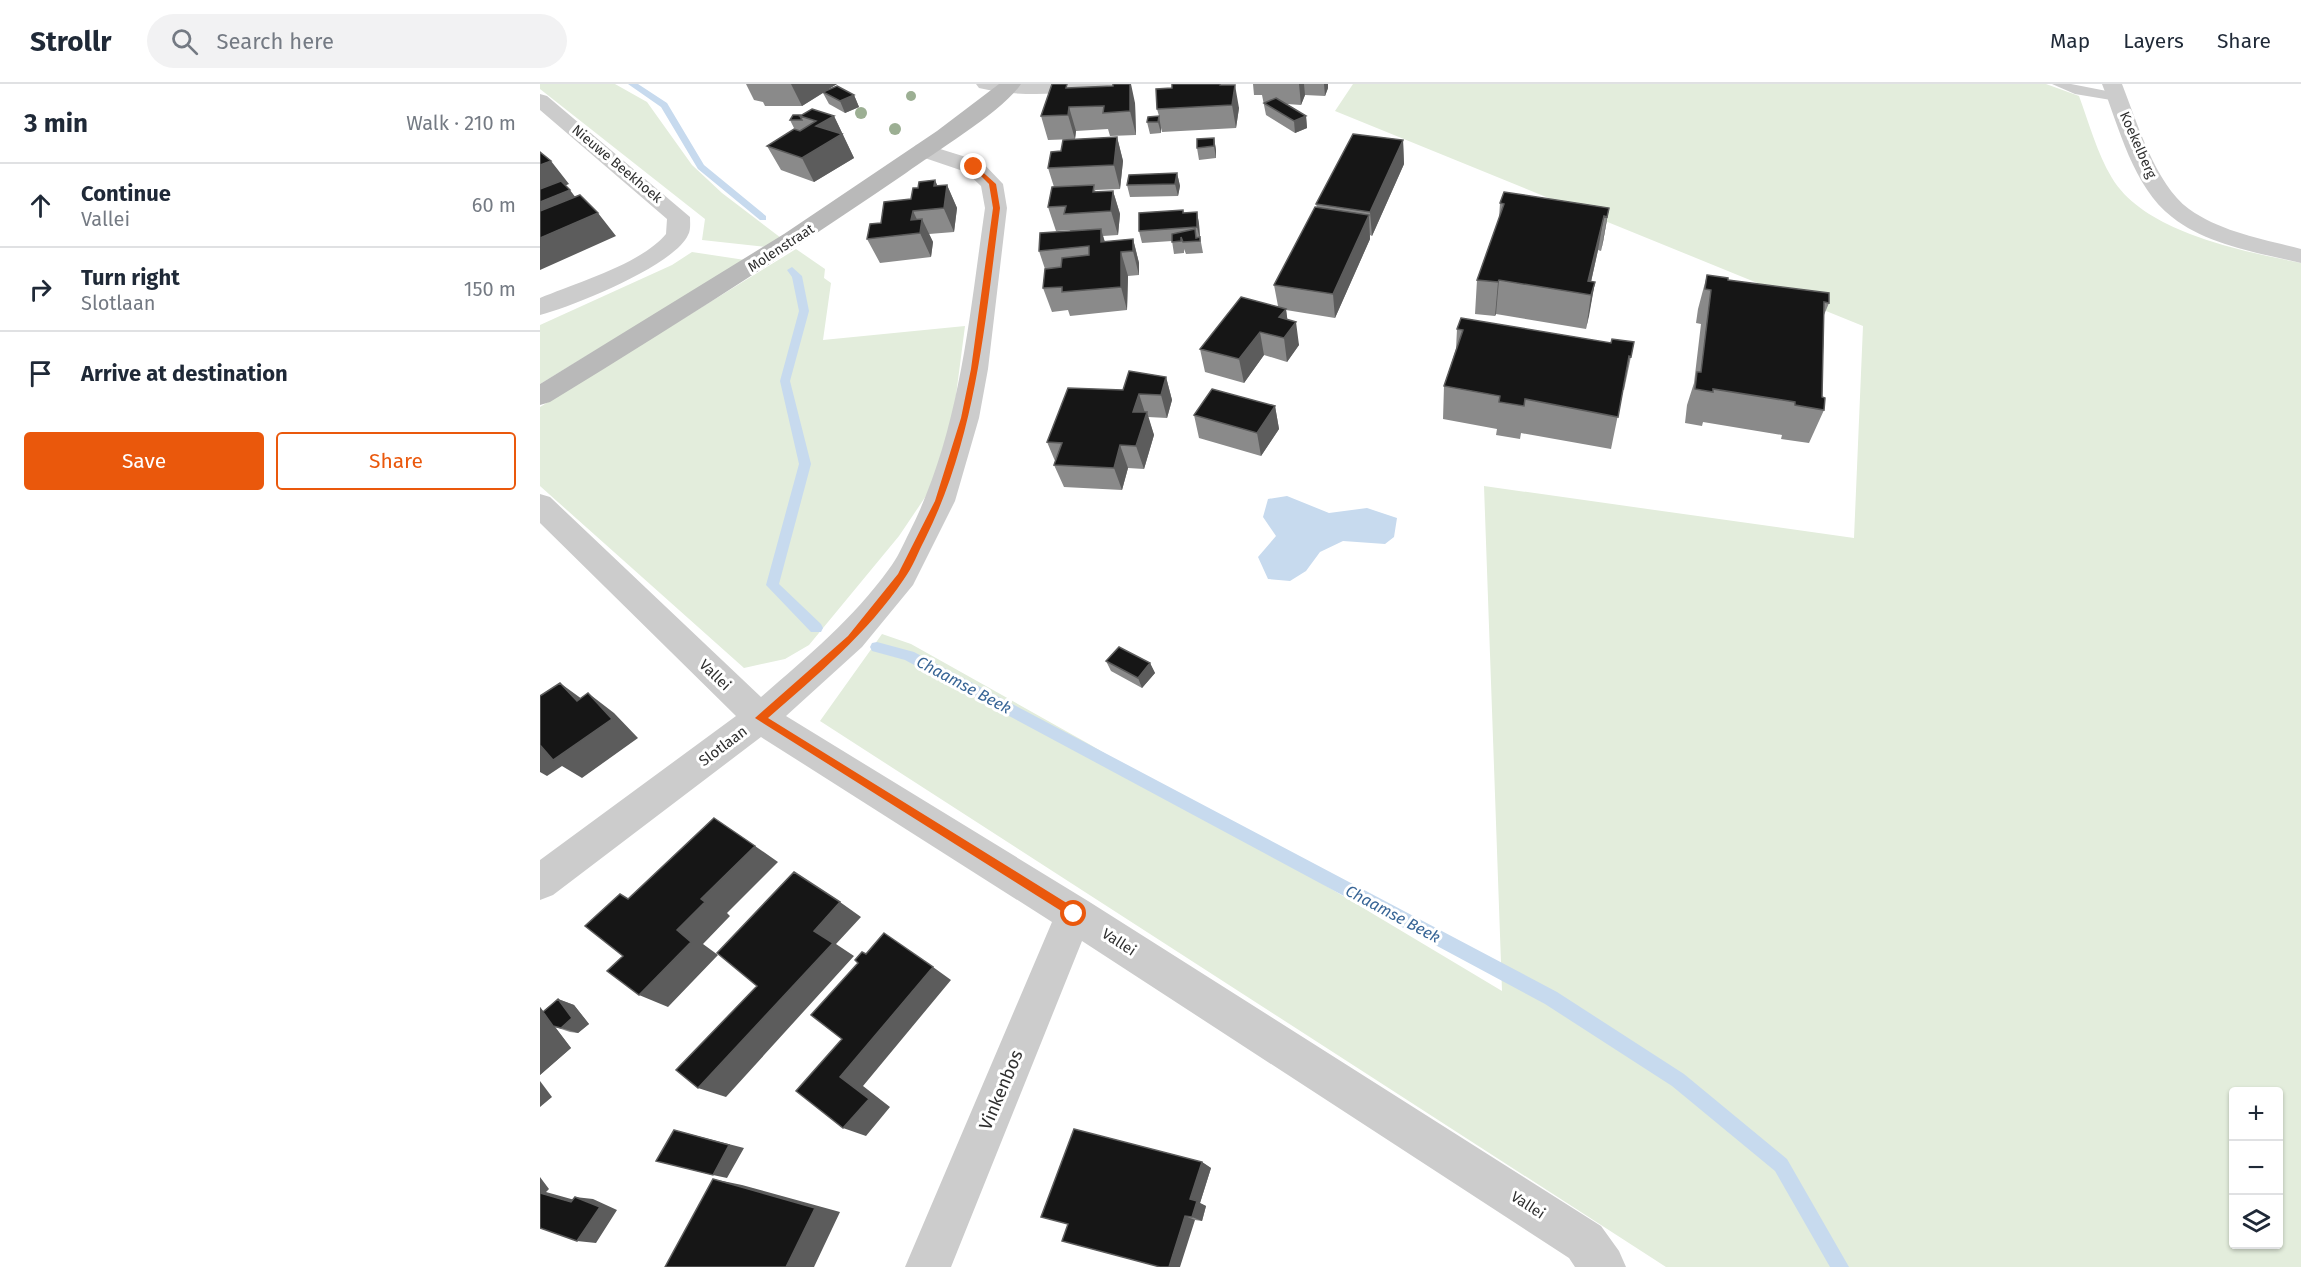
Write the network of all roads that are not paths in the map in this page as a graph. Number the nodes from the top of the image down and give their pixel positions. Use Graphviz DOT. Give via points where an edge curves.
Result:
graph roads {
  1 [pos="1116,84"];
  2 [pos="2058,84"];
  3 [pos="1001,86"];
  4 [pos="2114,90"];
  5 [pos="540,100"];
  6 [pos="924,150"];
  7 [pos="2301,256"];
  8 [pos="540,308"];
  9 [pos="540,396"];
  10 [pos="540,506"];
  11 [pos="760,718"];
  12 [pos="540,882"];
  13 [pos="1074,914"];
  14 [pos="928,1267"];
  15 [pos="1604,1267"];
  1 -- 3 [label="street"];
  2 -- 4 [label="lane" via="2080,91"];
  3 -- 6 [label="main road, Molenstraat"];
  4 -- 7 [label="street, Koekelberg" via="2154,183 2178,212 2222,236"];
  5 -- 8 [label="street, Nieuwe Beekhoek" via="679,217 676,236 668,246 638,265"];
  6 -- 9 [label="main road, Molenstraat" via="684,310"];
  6 -- 11 [label="street, Slotlaan" via="974,167 992,184 996,208 965,418 940,501 902,576 851,638"];
  10 -- 11 [label="street, Vallei"];
  11 -- 12 [label="street, Slotlaan"];
  11 -- 13 [label="street, Vallei"];
  13 -- 14 [label="street, Vinkenbos"];
  13 -- 15 [label="street, Vallei" via="1585,1242"];
}
